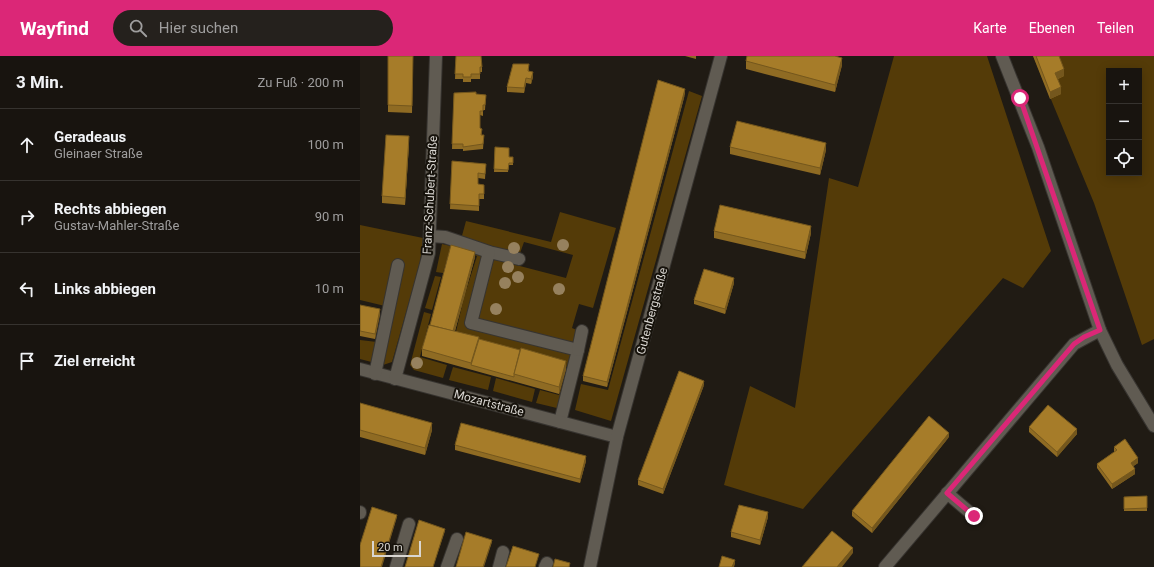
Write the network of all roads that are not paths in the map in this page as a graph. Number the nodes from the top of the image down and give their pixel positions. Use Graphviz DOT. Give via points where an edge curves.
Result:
graph roads {
  1 [pos="436,56"];
  2 [pos="721,56"];
  3 [pos="1002,56"];
  4 [pos="430,236"];
  5 [pos="489,252"];
  6 [pos="519,259"];
  7 [pos="398,265"];
  8 [pos="1100,330"];
  9 [pos="582,331"];
  10 [pos="578,350"];
  11 [pos="360,369"];
  12 [pos="375,374"];
  13 [pos="396,379"];
  14 [pos="560,422"];
  15 [pos="1154,426"];
  16 [pos="617,437"];
  17 [pos="947,493"];
  18 [pos="974,516"];
  19 [pos="409,524"];
  20 [pos="457,539"];
  21 [pos="504,552"];
  22 [pos="396,567"];
  23 [pos="448,567"];
  24 [pos="499,567"];
  25 [pos="590,567"];
  26 [pos="885,567"];
  1 -- 4 [label="street, Franz-Schubert-Straße"];
  2 -- 16 [label="street, Gutenbergstraße"];
  3 -- 8 [label="street" via="1033,133"];
  4 -- 5 [label="street" via="445,237"];
  4 -- 13 [label="street, Franz-Schubert-Straße" via="427,266"];
  5 -- 6 [label="street"];
  5 -- 10 [label="street" via="471,323"];
  7 -- 12 [label="street"];
  8 -- 15 [label="street" via="1117,365"];
  8 -- 17 [label="street" via="1074,344"];
  9 -- 10 [label="street"];
  10 -- 14 [label="street"];
  11 -- 12 [label="street, Mozartstraße"];
  12 -- 13 [label="street, Mozartstraße"];
  13 -- 14 [label="street, Mozartstraße"];
  14 -- 16 [label="street, Mozartstraße"];
  16 -- 25 [label="street, Gutenbergstraße"];
  17 -- 18 [label="street"];
  17 -- 26 [label="street"];
  19 -- 22 [label="street"];
  20 -- 23 [label="street"];
  21 -- 24 [label="street"];
}
